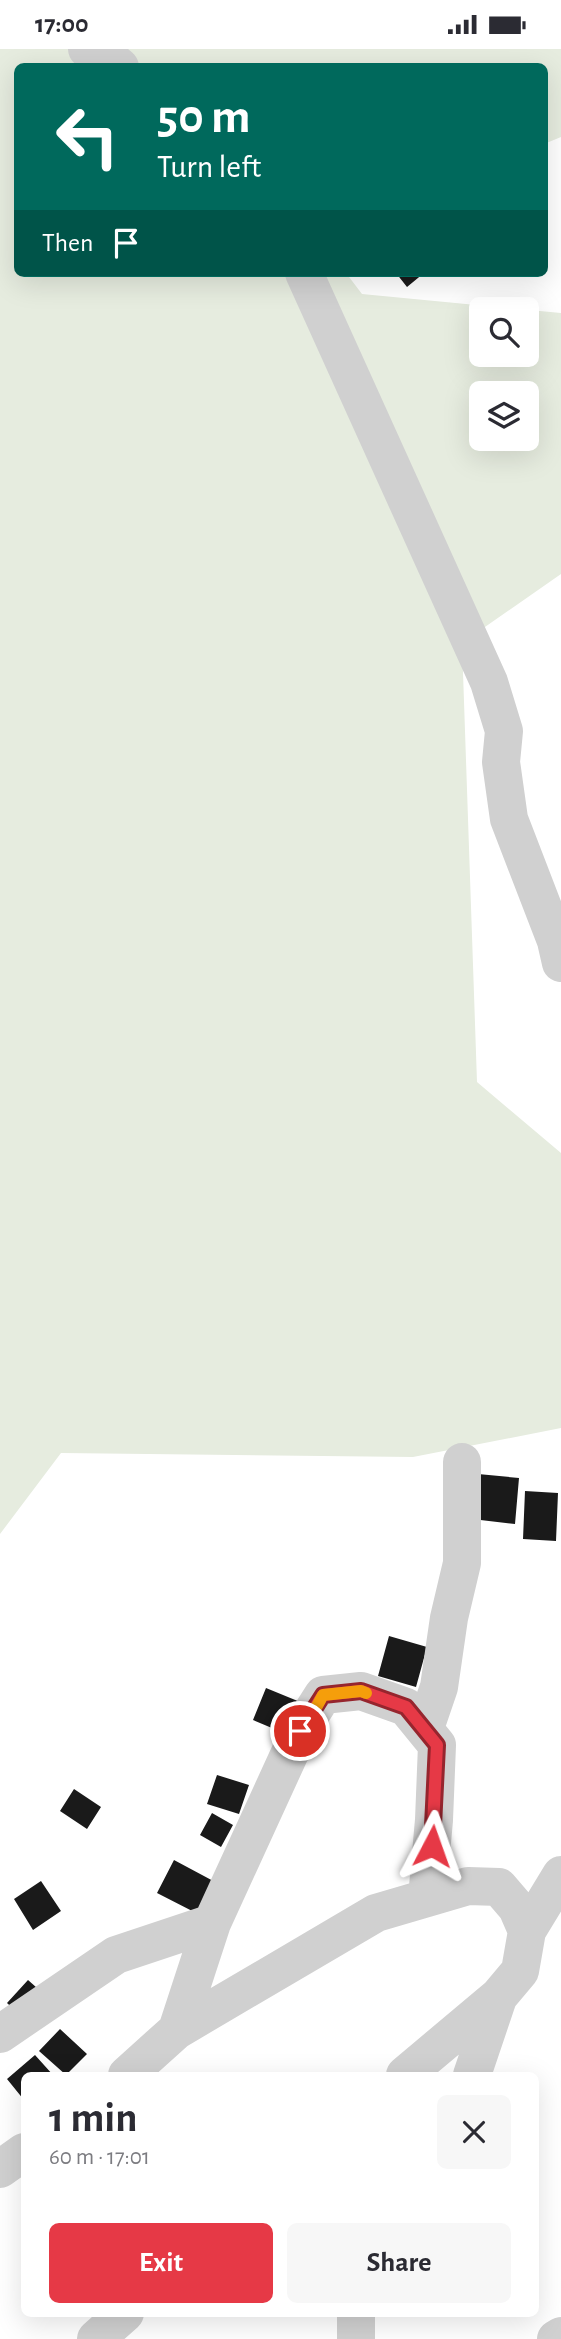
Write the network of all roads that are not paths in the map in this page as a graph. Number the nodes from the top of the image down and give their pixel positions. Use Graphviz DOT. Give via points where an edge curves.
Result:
graph roads {
  1 [pos="87,49"];
  2 [pos="115,63"];
  3 [pos="305,277"];
  4 [pos="561,963"];
  5 [pos="462,1462"];
  6 [pos="425,1728"];
  7 [pos="561,1875"];
  8 [pos="428,1898"];
  9 [pos="212,1923"];
  10 [pos="527,1931"];
  11 [pos="499,1996"];
  12 [pos="177,2030"];
  13 [pos="0,2034"];
  14 [pos="130,2072"];
  15 [pos="409,2072"];
  16 [pos="473,2072"];
  17 [pos="21,2154"];
  18 [pos="0,2169"];
  19 [pos="121,2317"];
  20 [pos="356,2317"];
  21 [pos="561,2336"];
  22 [pos="96,2339"];
  23 [pos="356,2339"];
  24 [pos="556,2339"];
  1 -- 2 [label="street"];
  3 -- 4 [label="street" via="489,682 504,731 501,762 509,818"];
  5 -- 6 [label="street" via="462,1563 439,1687"];
  6 -- 8 [label="street" via="437,1745"];
  6 -- 9 [label="street" via="406,1707 361,1691 323,1695 300,1731"];
  7 -- 10 [label="street"];
  8 -- 10 [label="street" via="468,1886 499,1887 517,1908"];
  8 -- 12 [label="street" via="376,1913"];
  9 -- 12 [label="street"];
  9 -- 13 [label="street" via="116,1955"];
  10 -- 11 [label="street" via="520,1971"];
  11 -- 15 [label="street"];
  11 -- 16 [label="street"];
  12 -- 14 [label="street"];
  17 -- 18 [label="street"];
  19 -- 22 [label="street"];
  20 -- 23 [label="street"];
  21 -- 24 [label="street"];
}
